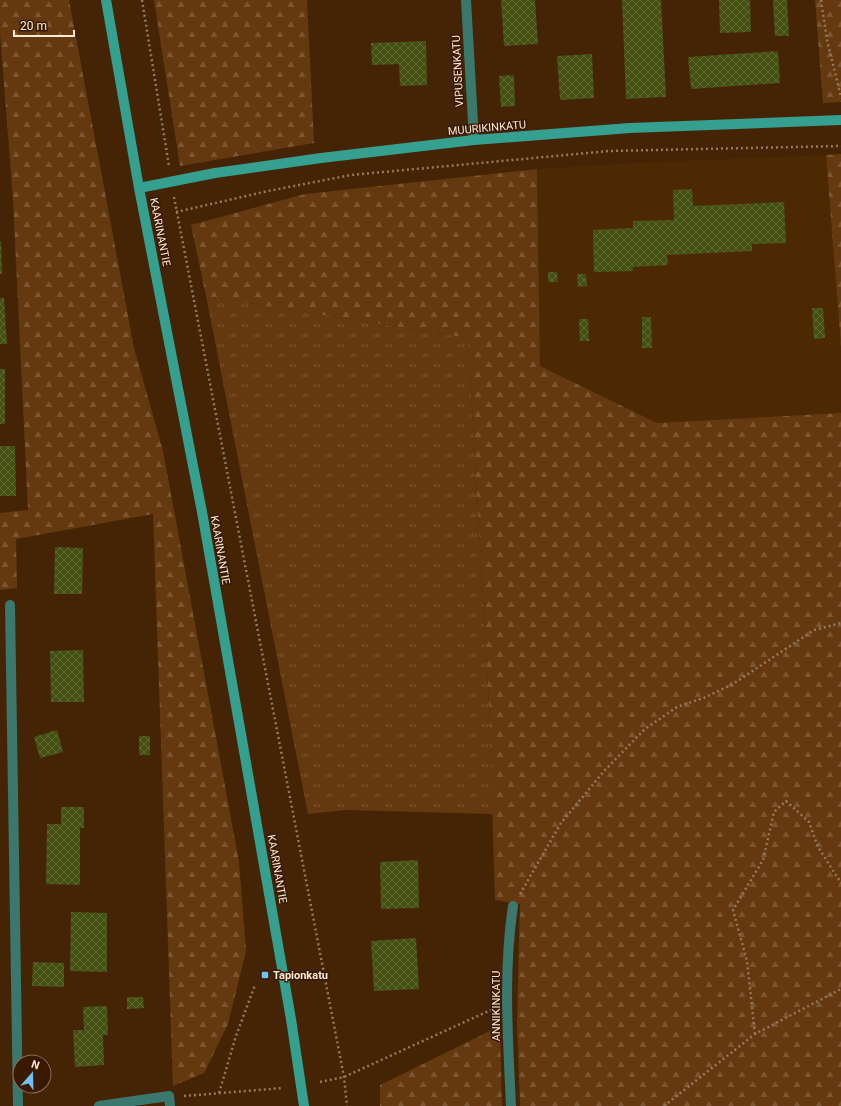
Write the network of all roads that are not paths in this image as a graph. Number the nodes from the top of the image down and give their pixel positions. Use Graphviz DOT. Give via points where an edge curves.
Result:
graph roads {
  1 [pos="106,0"];
  2 [pos="466,0"];
  3 [pos="841,120"];
  4 [pos="474,140"];
  5 [pos="139,188"];
  6 [pos="10,604"];
  7 [pos="513,906"];
  8 [pos="170,1101"];
  9 [pos="18,1106"];
  10 [pos="99,1106"];
  11 [pos="304,1106"];
  12 [pos="510,1106"];
  1 -- 5 [label="main road, KAARINANTIE"];
  2 -- 4 [label="street, VIPUSENKATU"];
  3 -- 4 [label="main road, MUURIKINKATU" via="630,128"];
  4 -- 5 [label="main road, MUURIKINKATU" via="215,173"];
  5 -- 11 [label="main road, KAARINANTIE" via="206,536"];
  6 -- 9 [label="street"];
  7 -- 12 [label="street, ANNIKINKATU" via="509,944 508,1005"];
  8 -- 10 [label="street"];
}
